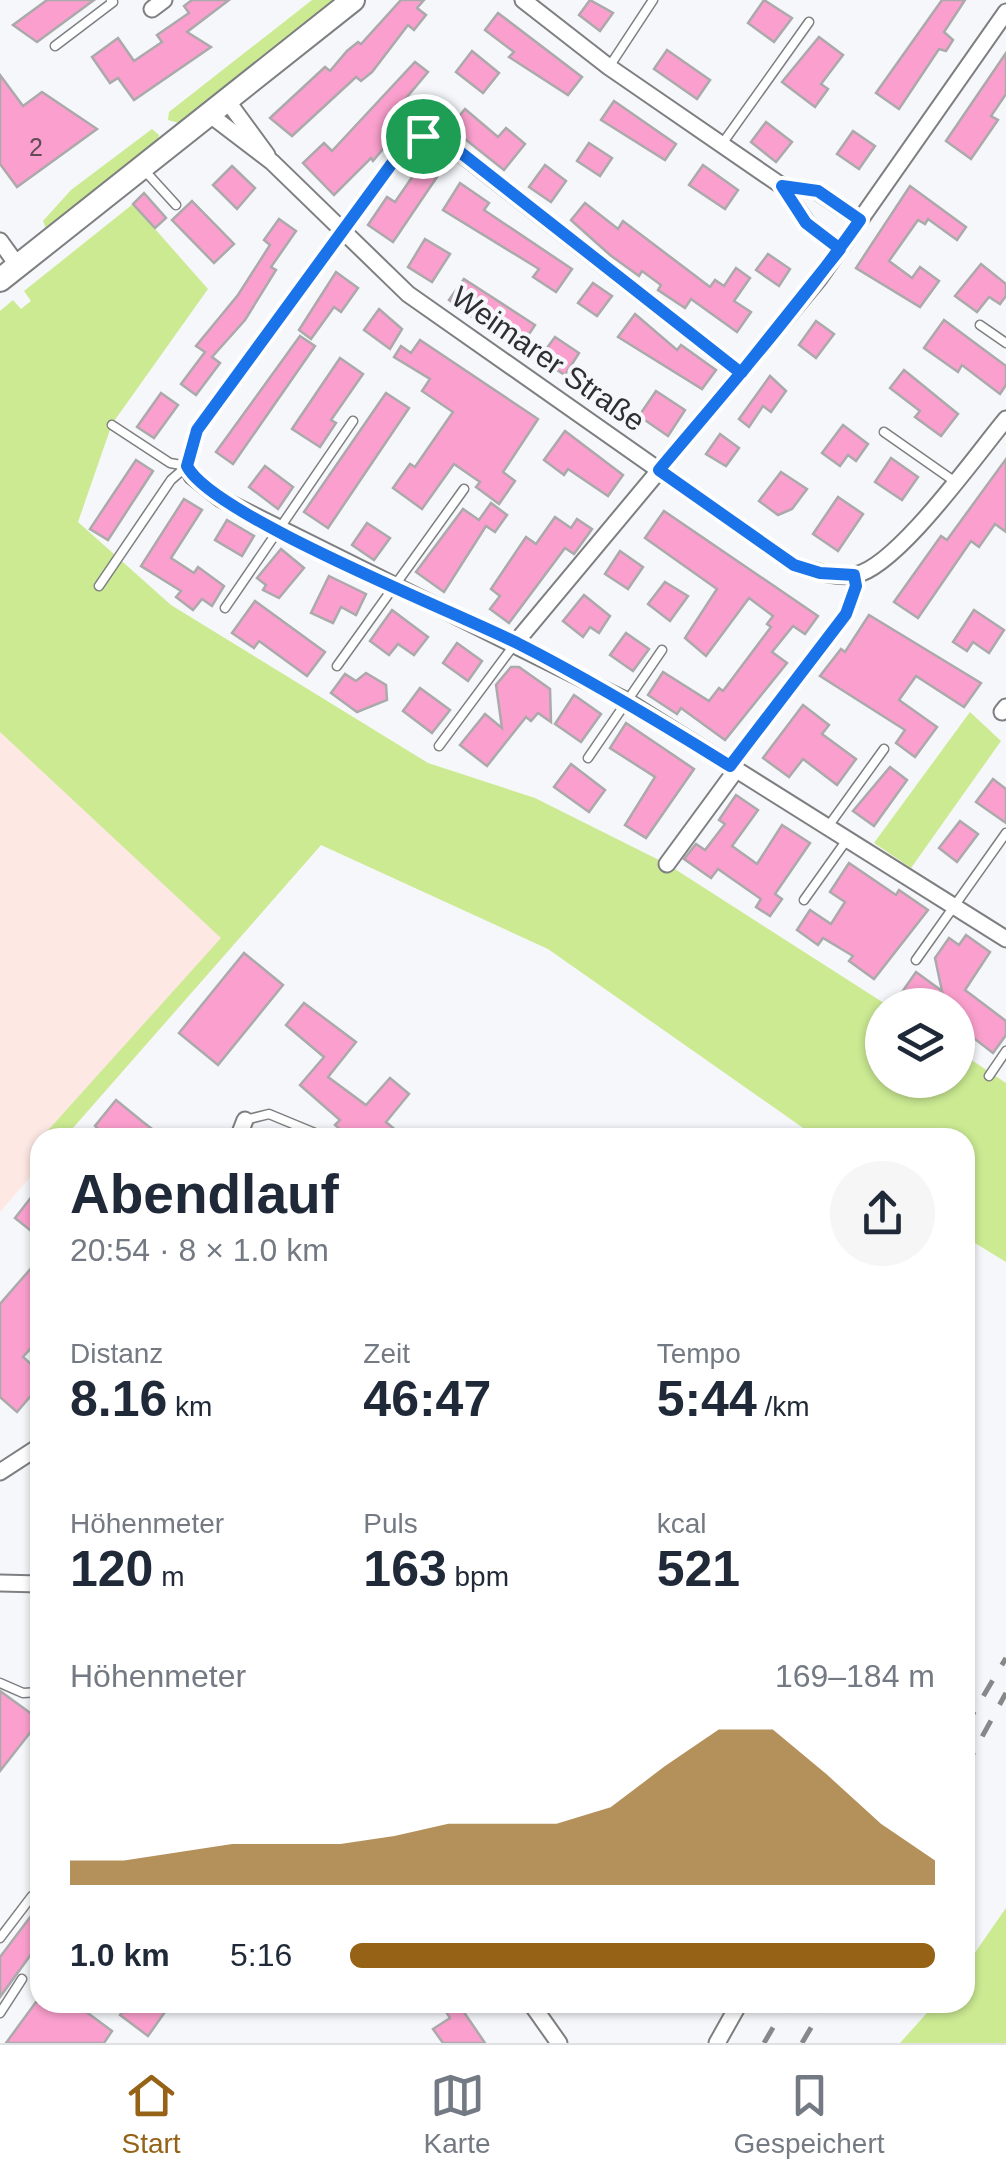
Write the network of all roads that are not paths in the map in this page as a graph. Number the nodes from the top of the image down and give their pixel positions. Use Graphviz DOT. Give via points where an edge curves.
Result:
graph roads {
  1 [pos="110,0"];
  2 [pos="352,0"];
  3 [pos="523,0"];
  4 [pos="652,0"];
  5 [pos="1006,12"];
  6 [pos="809,22"];
  7 [pos="55,46"];
  8 [pos="609,67"];
  9 [pos="218,106"];
  10 [pos="722,144"];
  11 [pos="142,167"];
  12 [pos="782,186"];
  13 [pos="176,205"];
  14 [pos="860,220"];
  15 [pos="343,232"];
  16 [pos="0,241"];
  17 [pos="840,249"];
  18 [pos="9,273"];
  19 [pos="980,324"];
  20 [pos="1006,344"];
  21 [pos="741,373"];
  22 [pos="1006,419"];
  23 [pos="353,420"];
  24 [pos="112,425"];
  25 [pos="884,432"];
  26 [pos="187,466"];
  27 [pos="659,470"];
  28 [pos="954,481"];
  29 [pos="464,489"];
  30 [pos="279,529"];
  31 [pos="854,575"];
  32 [pos="99,586"];
  33 [pos="394,588"];
  34 [pos="225,608"];
  35 [pos="516,642"];
  36 [pos="662,650"];
  37 [pos="337,666"];
  38 [pos="627,702"];
  39 [pos="439,746"];
  40 [pos="884,749"];
  41 [pos="588,758"];
  42 [pos="733,768"];
  43 [pos="827,828"];
  44 [pos="1006,833"];
  45 [pos="846,841"];
  46 [pos="667,864"];
  47 [pos="804,900"];
  48 [pos="954,907"];
  49 [pos="1006,939"];
  50 [pos="916,960"];
  51 [pos="1006,1051"];
  52 [pos="989,1076"];
  53 [pos="245,1120"];
  54 [pos="242,1128"];
  55 [pos="303,1128"];
  56 [pos="30,1452"];
  57 [pos="0,1472"];
  58 [pos="0,1583"];
  59 [pos="30,1584"];
  60 [pos="0,1684"];
  61 [pos="30,1692"];
  62 [pos="30,1899"];
  63 [pos="0,1938"];
  64 [pos="22,1979"];
  65 [pos="538,2013"];
  66 [pos="734,2013"];
  67 [pos="0,2014"];
  68 [pos="559,2043"];
  69 [pos="717,2043"];
  1 -- 7 [label="lane"];
  2 -- 9 [label="main road"];
  3 -- 8 [label="street"];
  4 -- 8 [label="lane"];
  5 -- 14 [label="street"];
  6 -- 10 [label="lane"];
  8 -- 10 [label="street"];
  9 -- 11 [label="main road"];
  9 -- 15 [label="street, Weimarer Straße"];
  10 -- 12 [label="street"];
  11 -- 13 [label="lane"];
  11 -- 18 [label="main road"];
  12 -- 14 [label="street" via="818,191"];
  12 -- 17 [label="street" via="806,223"];
  14 -- 17 [label="street"];
  15 -- 21 [label="street" via="401,151 434,136"];
  15 -- 26 [label="street" via="197,430"];
  15 -- 27 [label="street, Weimarer Straße" via="408,294"];
  16 -- 18 [label="street"];
  17 -- 21 [label="street"];
  19 -- 20 [label="lane"];
  21 -- 27 [label="street"];
  22 -- 28 [label="street"];
  23 -- 30 [label="lane"];
  24 -- 26 [label="lane" via="170,463"];
  25 -- 28 [label="lane"];
  26 -- 30 [label="street" via="221,499"];
  26 -- 32 [label="lane"];
  27 -- 31 [label="street, Weimarer Straße" via="794,565"];
  27 -- 35 [label="street"];
  28 -- 31 [label="street" via="891,555"];
  29 -- 33 [label="lane"];
  30 -- 33 [label="street"];
  30 -- 34 [label="lane"];
  31 -- 42 [label="street" via="846,614"];
  33 -- 35 [label="street"];
  33 -- 37 [label="lane"];
  35 -- 38 [label="street"];
  35 -- 39 [label="lane"];
  36 -- 38 [label="lane"];
  38 -- 41 [label="lane"];
  38 -- 42 [label="street"];
  40 -- 43 [label="lane"];
  42 -- 43 [label="street"];
  42 -- 46 [label="street"];
  43 -- 45 [label="street"];
  44 -- 48 [label="lane"];
  45 -- 47 [label="lane"];
  45 -- 48 [label="street"];
  48 -- 49 [label="street"];
  48 -- 50 [label="lane"];
  51 -- 52 [label="lane"];
  53 -- 54 [label="street"];
  53 -- 55 [label="lane" via="269,1114"];
  56 -- 57 [label="street"];
  58 -- 59 [label="street"];
  60 -- 61 [label="lane"];
  62 -- 63 [label="lane"];
  64 -- 67 [label="lane"];
  65 -- 68 [label="street"];
  66 -- 69 [label="street"];
}
